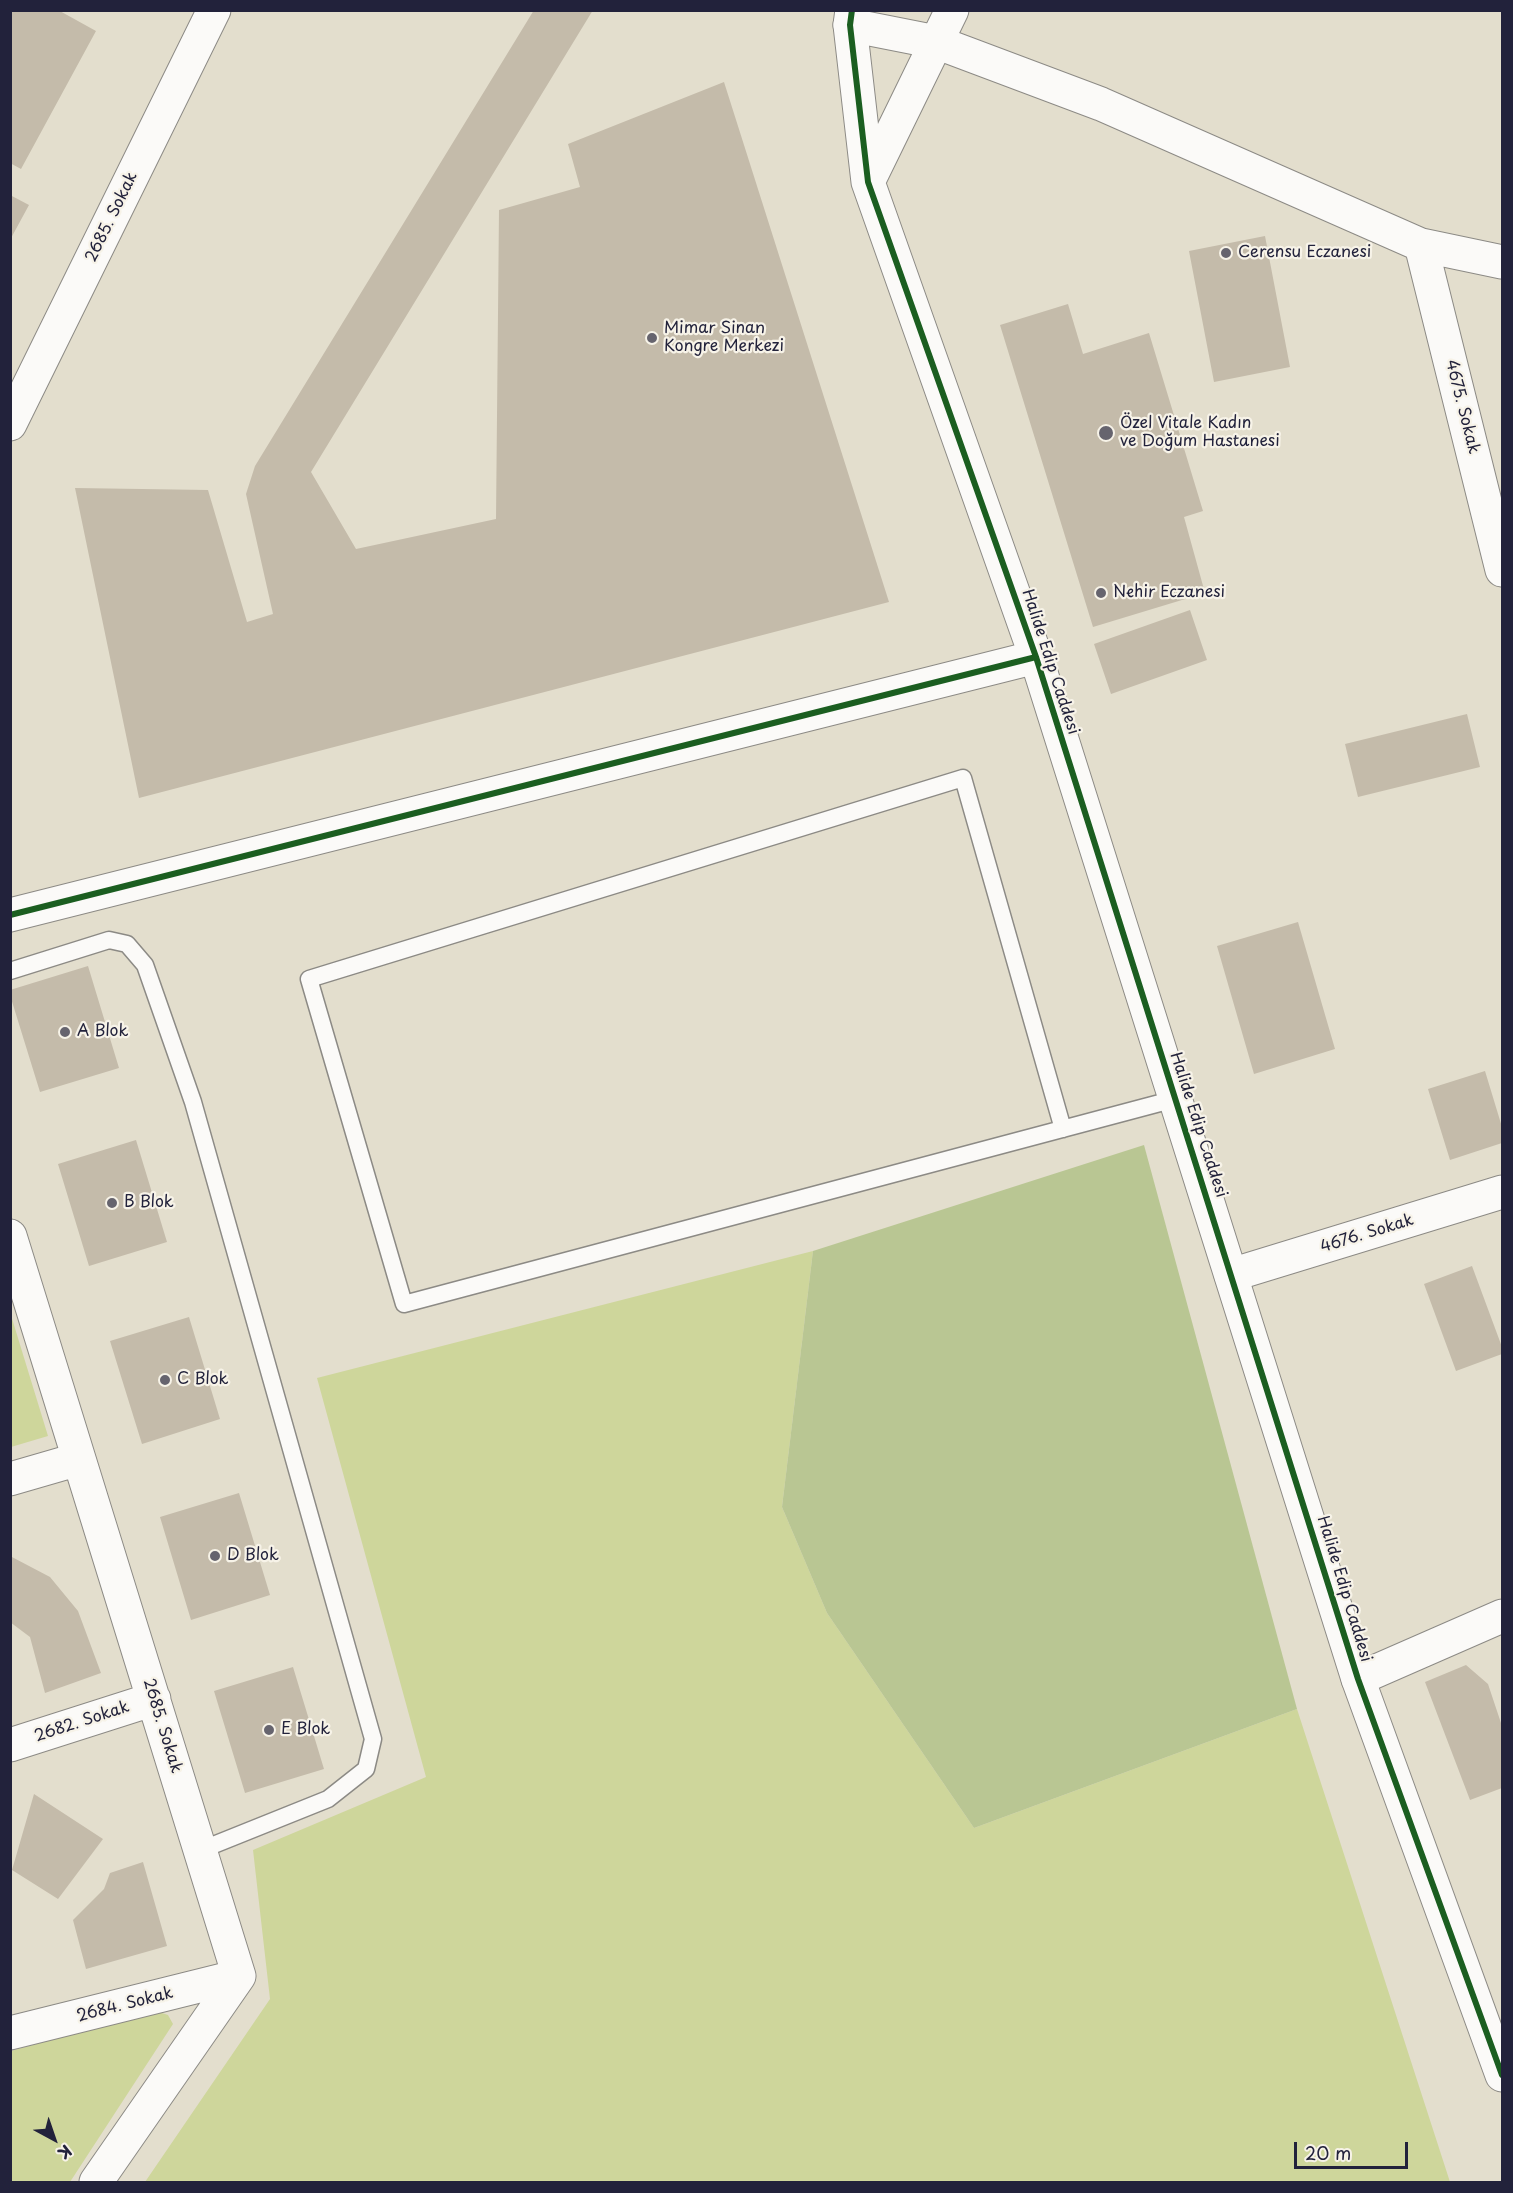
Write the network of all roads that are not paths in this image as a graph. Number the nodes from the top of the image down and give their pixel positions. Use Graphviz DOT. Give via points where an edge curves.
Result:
graph roads {
  1 [pos="214,10"];
  2 [pos="952,10"];
  3 [pos="851,18"];
  4 [pos="936,42"];
  5 [pos="868,182"];
  6 [pos="1421,245"];
  7 [pos="1503,262"];
  8 [pos="10,424"];
  9 [pos="1503,570"];
  10 [pos="1036,657"];
  11 [pos="10,915"];
  12 [pos="10,971"];
  13 [pos="1175,1099"];
  14 [pos="1063,1129"];
  15 [pos="1503,1192"];
  16 [pos="10,1236"];
  17 [pos="1231,1275"];
  18 [pos="79,1459"];
  19 [pos="10,1479"];
  20 [pos="1503,1616"];
  21 [pos="1358,1679"];
  22 [pos="154,1699"];
  23 [pos="10,1745"];
  24 [pos="201,1850"];
  25 [pos="239,1976"];
  26 [pos="10,2033"];
  27 [pos="1503,2075"];
  28 [pos="96,2182"];
  1 -- 8 [label="street, 2685. Sokak"];
  2 -- 4 [label="street"];
  3 -- 4 [label="street"];
  3 -- 5 [label="street, Halide Edip Caddesi"];
  4 -- 5 [label="street"];
  4 -- 6 [label="street" via="1101,104"];
  5 -- 10 [label="street, Halide Edip Caddesi"];
  6 -- 7 [label="street"];
  6 -- 9 [label="street, 4675. Sokak"];
  10 -- 11 [label="street"];
  10 -- 13 [label="street, Halide Edip Caddesi"];
  12 -- 24 [label="lane" via="109,940 127,944 145,965 193,1102 373,1739 366,1769 328,1799"];
  13 -- 14 [label="lane"];
  13 -- 17 [label="street, Halide Edip Caddesi"];
  14 -- 14 [label="lane" via="404,1304 309,979 963,778"];
  15 -- 17 [label="street, 4676. Sokak"];
  16 -- 18 [label="street, 2685. Sokak"];
  17 -- 21 [label="street, Halide Edip Caddesi"];
  18 -- 19 [label="street"];
  18 -- 22 [label="street, 2685. Sokak"];
  20 -- 21 [label="street"];
  21 -- 27 [label="street, Halide Edip Caddesi"];
  22 -- 23 [label="street, 2682. Sokak"];
  22 -- 24 [label="street, 2685. Sokak"];
  24 -- 25 [label="street, 2685. Sokak"];
  25 -- 26 [label="street, 2684. Sokak"];
  25 -- 28 [label="street"];
}
